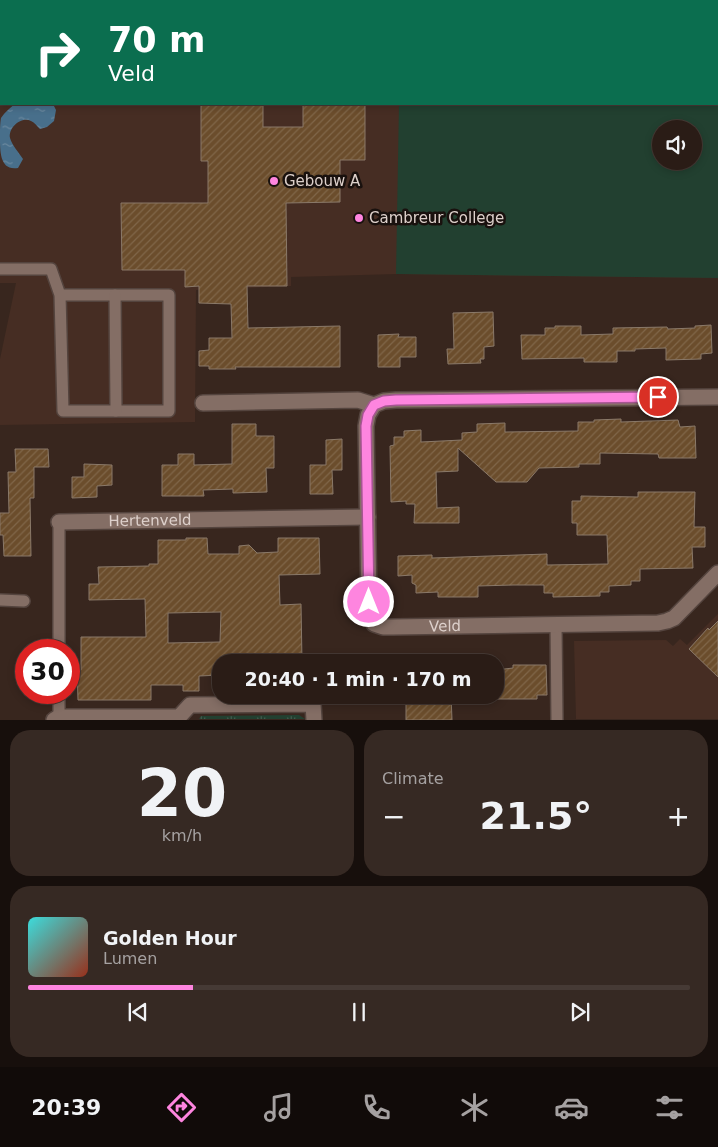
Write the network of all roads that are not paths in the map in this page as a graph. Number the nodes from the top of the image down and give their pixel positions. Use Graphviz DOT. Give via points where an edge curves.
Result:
graph roads {
  1 [pos="0,269"];
  2 [pos="60,295"];
  3 [pos="115,295"];
  4 [pos="718,397"];
  5 [pos="203,403"];
  6 [pos="374,405"];
  7 [pos="116,411"];
  8 [pos="368,517"];
  9 [pos="59,522"];
  10 [pos="715,582"];
  11 [pos="0,600"];
  12 [pos="24,601"];
  13 [pos="556,624"];
  14 [pos="59,639"];
  15 [pos="58,704"];
  16 [pos="57,718"];
  17 [pos="314,720"];
  18 [pos="558,720"];
  1 -- 2 [label="lane" via="51,269"];
  2 -- 3 [label="lane"];
  2 -- 7 [label="lane" via="63,411"];
  3 -- 7 [label="lane"];
  3 -- 7 [label="lane" via="168,294 169,304 169,411"];
  4 -- 6 [label="street" via="396,400"];
  5 -- 6 [label="street" via="358,400"];
  6 -- 8 [label="street, Veld" via="366,426"];
  8 -- 9 [label="street, Hertenveld"];
  8 -- 13 [label="street, Veld" via="369,602 374,624 383,627"];
  9 -- 14 [label="lane, Hertenveld"];
  10 -- 13 [label="street, Veld" via="666,622"];
  11 -- 12 [label="lane"];
  13 -- 18 [label="lane"];
  15 -- 16 [label="lane"];
  16 -- 17 [label="street" via="179,716 190,705 313,704"];
}
